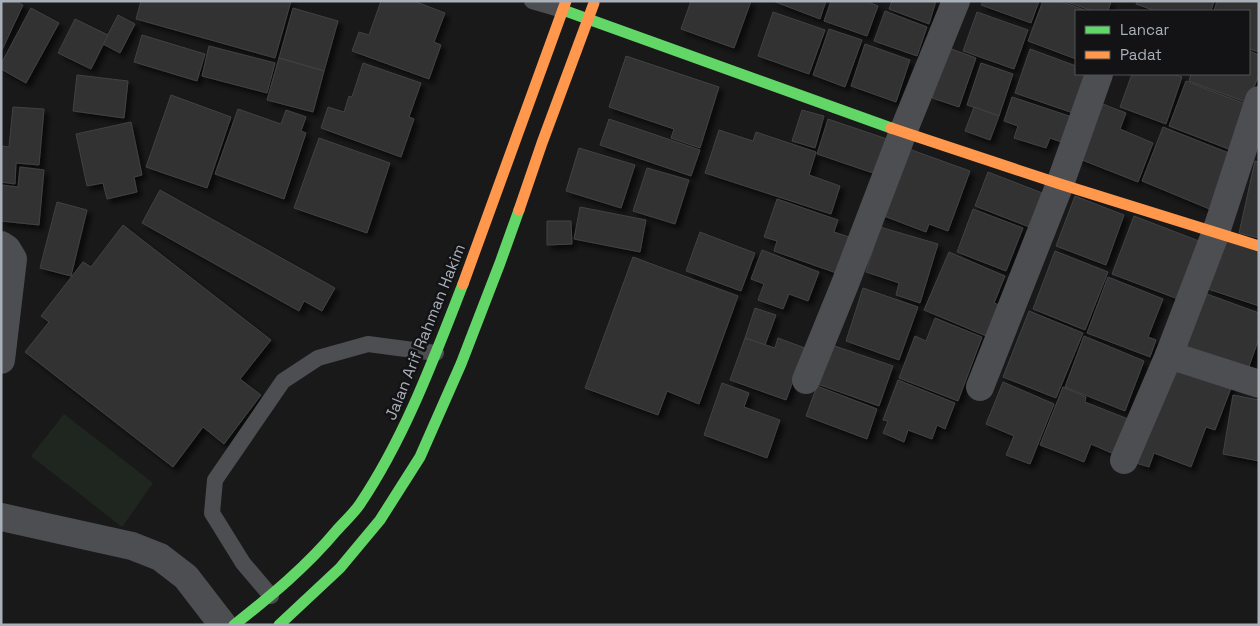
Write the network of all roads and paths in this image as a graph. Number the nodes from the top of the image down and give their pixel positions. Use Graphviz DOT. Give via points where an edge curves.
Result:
graph roads {
  1 [pos="532,1"];
  2 [pos="595,1"];
  3 [pos="956,1"];
  4 [pos="564,6"];
  5 [pos="588,19"];
  6 [pos="1099,75"];
  7 [pos="1259,100"];
  8 [pos="903,132"];
  9 [pos="1060,184"];
  10 [pos="1216,232"];
  11 [pos="1,244"];
  12 [pos="1259,246"];
  13 [pos="436,353"];
  14 [pos="1168,355"];
  15 [pos="1,360"];
  16 [pos="806,380"];
  17 [pos="1259,384"];
  18 [pos="980,386"];
  19 [pos="1124,460"];
  20 [pos="1,517"];
  21 [pos="271,596"];
  22 [pos="223,625"];
  23 [pos="234,625"];
  24 [pos="279,625"];
  1 -- 4 [label="lane"];
  2 -- 5 [label="main road"];
  3 -- 8 [label="street"];
  4 -- 5 [label="main road"];
  4 -- 13 [label="main road, Jalan Arif Rahman Hakim"];
  5 -- 8 [label="main road"];
  5 -- 24 [label="main road" via="500,263 420,457 369,534 340,568"];
  6 -- 9 [label="street"];
  7 -- 10 [label="street"];
  8 -- 9 [label="main road"];
  8 -- 16 [label="street"];
  9 -- 10 [label="main road"];
  9 -- 18 [label="street"];
  10 -- 12 [label="main road"];
  10 -- 14 [label="street"];
  11 -- 15 [label="street" via="13,259 13,266"];
  13 -- 21 [label="main road, Jalan Arif Rahman Hakim" via="395,444 359,505 320,550"];
  13 -- 21 [label="lane" via="368,344 318,358 283,381 215,480 212,513 243,564"];
  14 -- 17 [label="street"];
  14 -- 19 [label="street"];
  20 -- 22 [label="street" via="132,546 160,557 186,577"];
  21 -- 23 [label="main road, Jalan Arif Rahman Hakim"];
}
